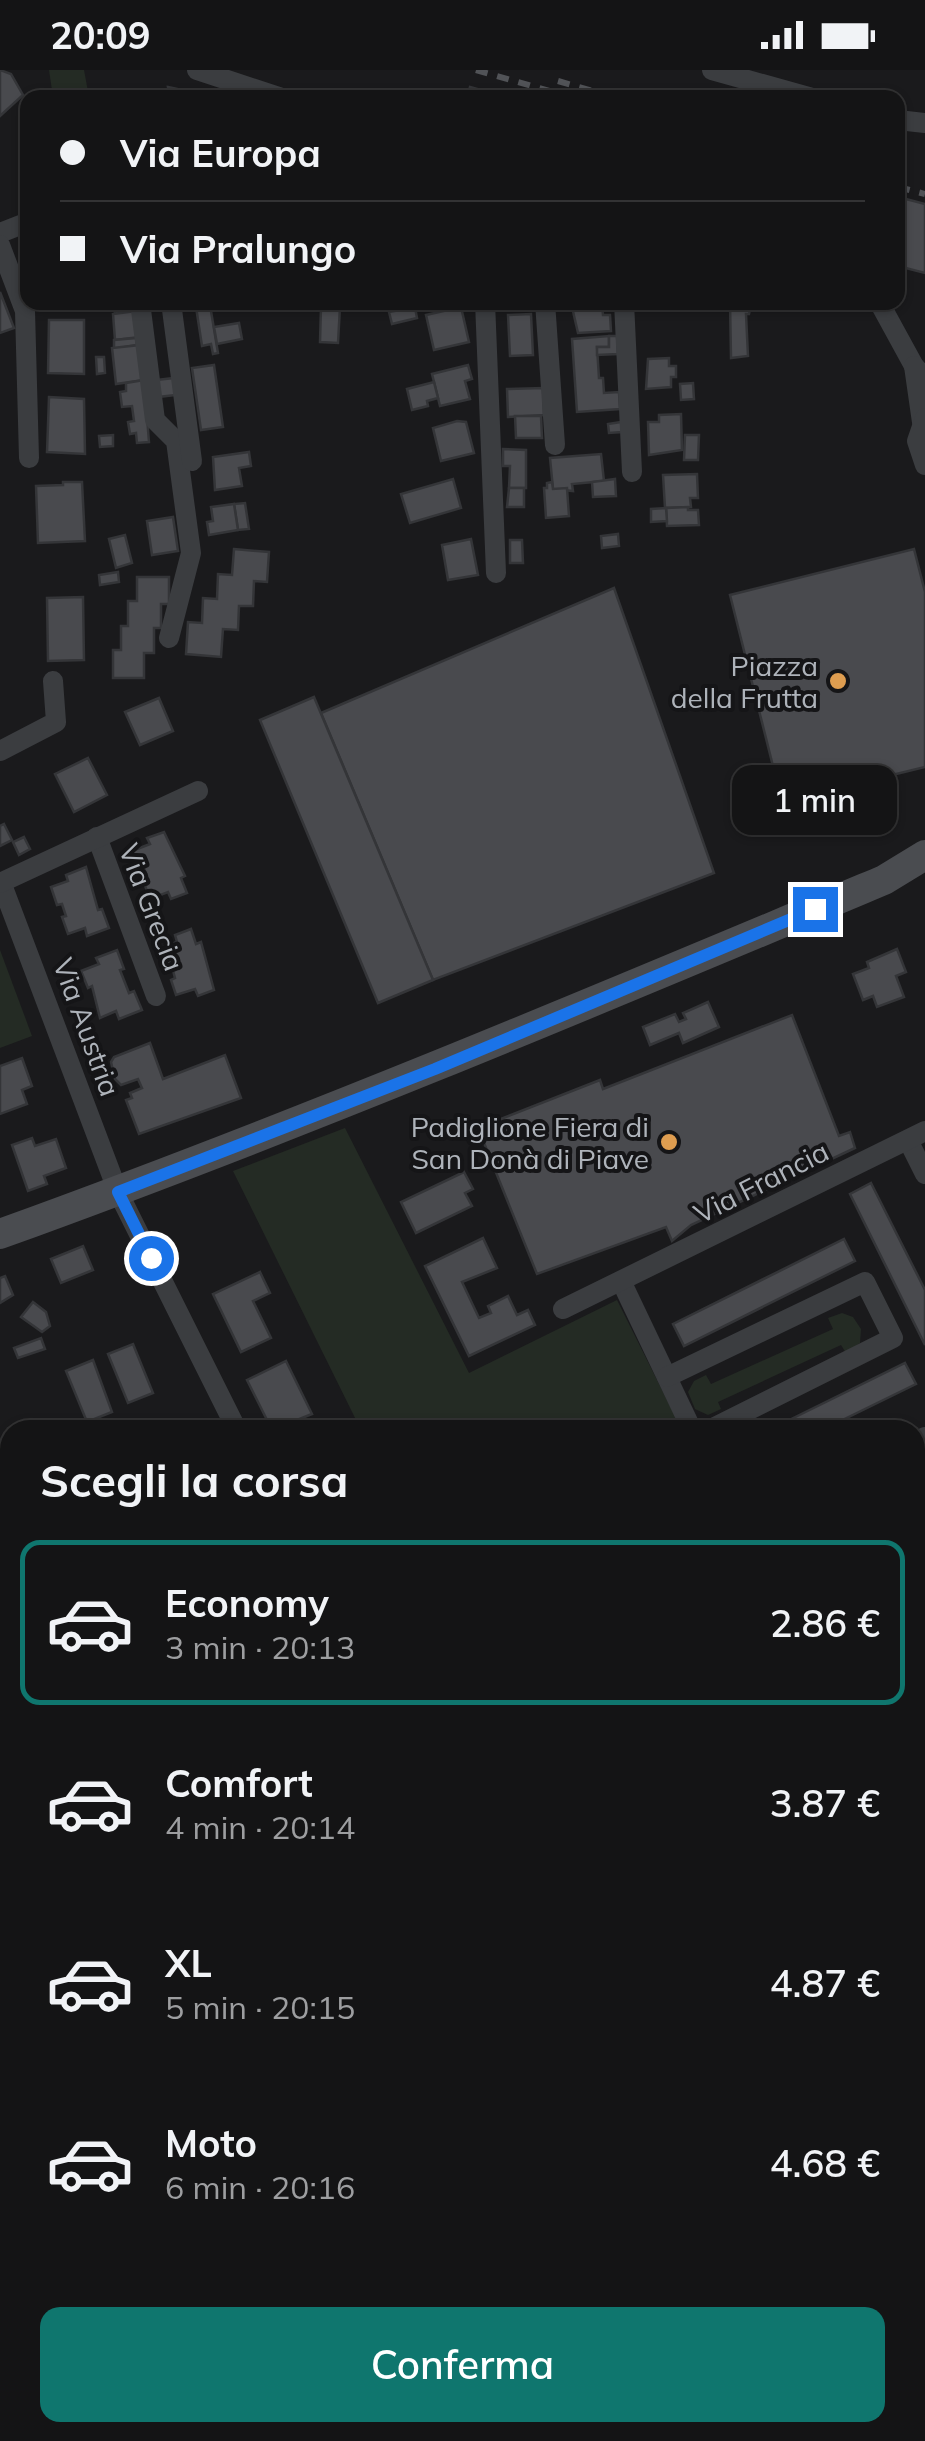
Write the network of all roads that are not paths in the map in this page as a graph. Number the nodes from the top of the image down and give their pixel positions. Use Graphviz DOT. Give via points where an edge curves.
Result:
graph roads {
  1 [pos="197,70"];
  2 [pos="712,70"];
  3 [pos="258,90"];
  4 [pos="783,90"];
  5 [pos="0,245"];
  6 [pos="20,298"];
  7 [pos="25,310"];
  8 [pos="141,310"];
  9 [pos="172,310"];
  10 [pos="486,310"];
  11 [pos="546,310"];
  12 [pos="624,310"];
  13 [pos="884,310"];
  14 [pos="919,372"];
  15 [pos="924,420"];
  16 [pos="555,446"];
  17 [pos="29,458"];
  18 [pos="925,465"];
  19 [pos="632,472"];
  20 [pos="196,493"];
  21 [pos="496,573"];
  22 [pos="169,638"];
  23 [pos="53,682"];
  24 [pos="0,751"];
  25 [pos="198,791"];
  26 [pos="97,837"];
  27 [pos="925,855"];
  28 [pos="1,882"];
  29 [pos="156,996"];
  30 [pos="917,1135"];
  31 [pos="925,1174"];
  32 [pos="118,1192"];
  33 [pos="0,1234"];
  34 [pos="622,1283"];
  35 [pos="563,1309"];
  36 [pos="667,1377"];
  37 [pos="233,1420"];
  38 [pos="687,1420"];
  39 [pos="729,1420"];
  1 -- 3 [label="street"];
  2 -- 4 [label="street"];
  5 -- 6 [label="street"];
  7 -- 17 [label="street"];
  8 -- 22 [label="street" via="156,420 176,442 191,553"];
  9 -- 20 [label="street"];
  10 -- 21 [label="street"];
  11 -- 16 [label="street"];
  12 -- 19 [label="street"];
  13 -- 14 [label="street"];
  14 -- 15 [label="street"];
  15 -- 18 [label="street" via="916,445"];
  23 -- 24 [label="street" via="56,722"];
  25 -- 26 [label="street"];
  26 -- 28 [label="street"];
  26 -- 29 [label="street, Via Grecia"];
  27 -- 32 [label="street" via="884,880 435,1069"];
  28 -- 32 [label="street, Via Austria"];
  30 -- 31 [label="street"];
  30 -- 34 [label="street, Via Francia"];
  32 -- 33 [label="street"];
  32 -- 37 [label="street, Via Austria"];
  34 -- 35 [label="street, Via Francia"];
  34 -- 36 [label="street"];
  36 -- 38 [label="street"];
  36 -- 39 [label="street" via="865,1282 893,1338"];
}
